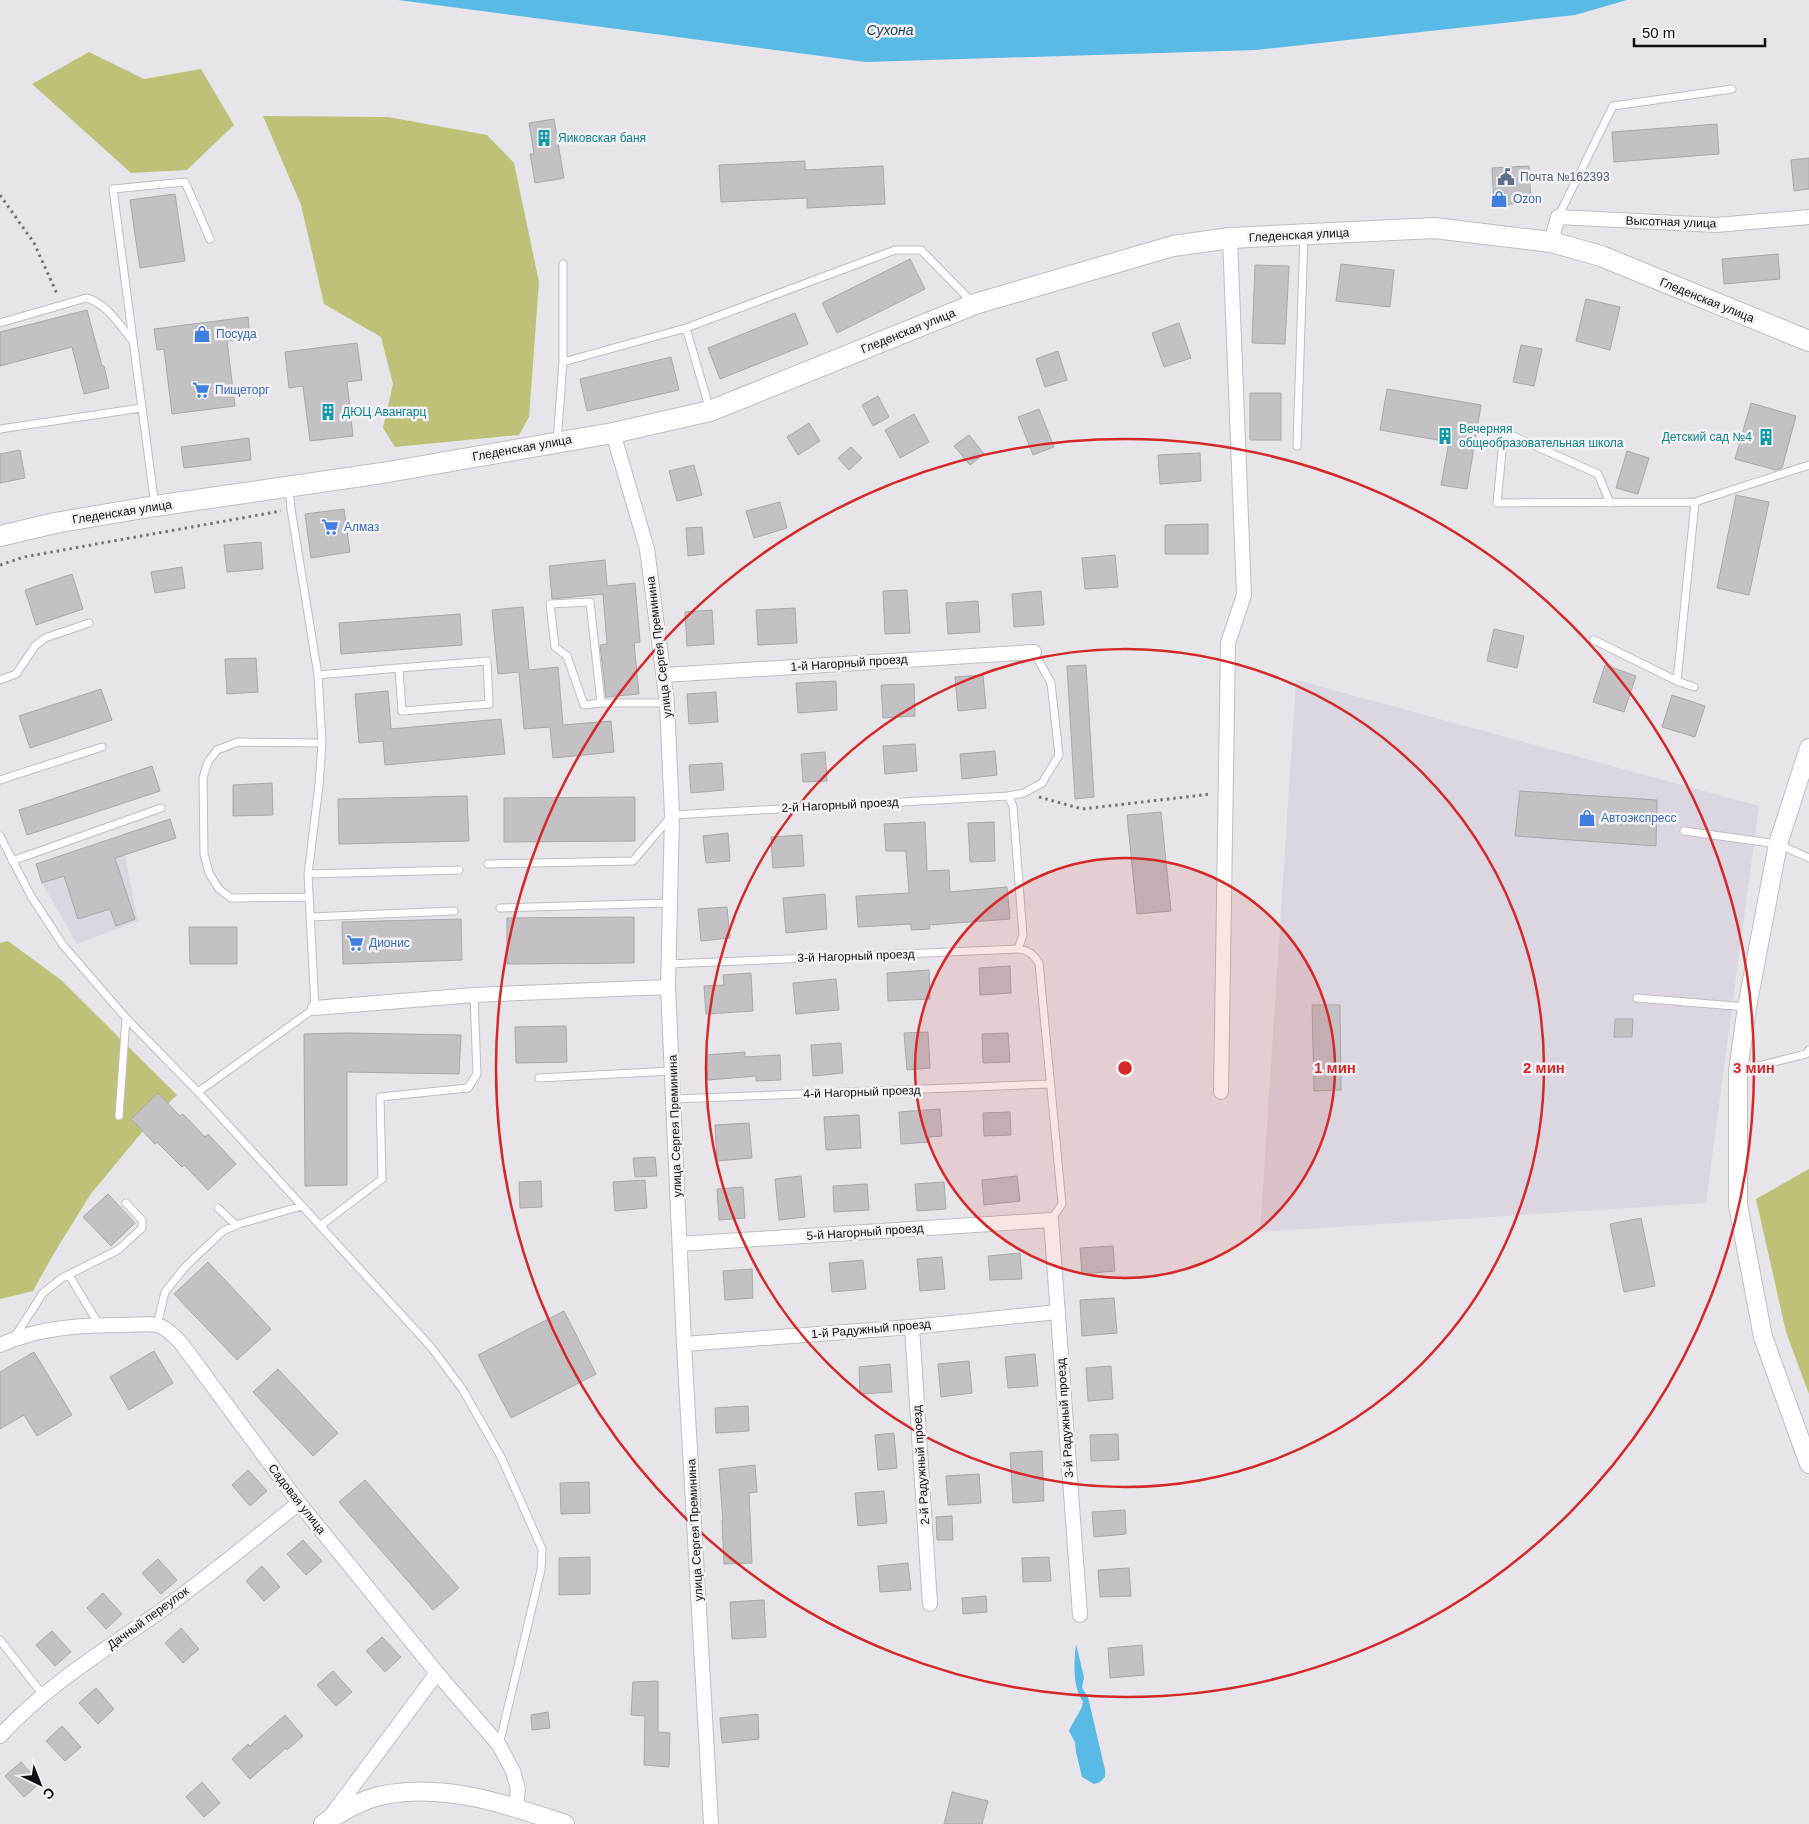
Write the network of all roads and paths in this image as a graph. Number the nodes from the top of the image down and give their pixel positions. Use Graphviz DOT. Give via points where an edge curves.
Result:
graph roads {
  1 [pos="1732,89"];
  2 [pos="0,195"];
  3 [pos="1558,217"];
  4 [pos="1809,217"];
  5 [pos="1304,235"];
  6 [pos="1230,238"];
  7 [pos="210,239"];
  8 [pos="1552,242"];
  9 [pos="563,264"];
  10 [pos="975,304"];
  11 [pos="63,305"];
  12 [pos="0,323"];
  13 [pos="686,328"];
  14 [pos="133,341"];
  15 [pos="1809,341"];
  16 [pos="563,362"];
  17 [pos="141,408"];
  18 [pos="710,411"];
  19 [pos="0,429"];
  20 [pos="613,433"];
  21 [pos="557,442"];
  22 [pos="1296,446"];
  23 [pos="1809,465"];
  24 [pos="289,487"];
  25 [pos="1695,502"];
  26 [pos="1610,503"];
  27 [pos="155,506"];
  28 [pos="290,509"];
  29 [pos="0,536"];
  30 [pos="0,565"];
  31 [pos="89,623"];
  32 [pos="1594,640"];
  33 [pos="1034,652"];
  34 [pos="399,668"];
  35 [pos="318,675"];
  36 [pos="665,675"];
  37 [pos="0,680"];
  38 [pos="1677,681"];
  39 [pos="1694,687"];
  40 [pos="602,703"];
  41 [pos="667,703"];
  42 [pos="322,742"];
  43 [pos="102,747"];
  44 [pos="1807,759"];
  45 [pos="0,780"];
  46 [pos="1024,793"];
  47 [pos="1225,793"];
  48 [pos="1008,796"];
  49 [pos="161,808"];
  50 [pos="672,815"];
  51 [pos="1684,831"];
  52 [pos="0,836"];
  53 [pos="1778,844"];
  54 [pos="1809,858"];
  55 [pos="12,861"];
  56 [pos="488,864"];
  57 [pos="459,870"];
  58 [pos="308,874"];
  59 [pos="309,897"];
  60 [pos="670,903"];
  61 [pos="500,908"];
  62 [pos="454,911"];
  63 [pos="310,917"];
  64 [pos="1018,948"];
  65 [pos="668,964"];
  66 [pos="668,987"];
  67 [pos="474,995"];
  68 [pos="1637,998"];
  69 [pos="1747,1007"];
  70 [pos="315,1008"];
  71 [pos="126,1018"];
  72 [pos="1808,1053"];
  73 [pos="673,1070"];
  74 [pos="1738,1071"];
  75 [pos="539,1078"];
  76 [pos="1050,1084"];
  77 [pos="198,1092"];
  78 [pos="1221,1092"];
  79 [pos="674,1099"];
  80 [pos="119,1116"];
  81 [pos="126,1203"];
  82 [pos="302,1206"];
  83 [pos="218,1208"];
  84 [pos="1051,1220"];
  85 [pos="236,1226"];
  86 [pos="320,1226"];
  87 [pos="680,1244"];
  88 [pos="69,1275"];
  89 [pos="1057,1312"];
  90 [pos="99,1325"];
  91 [pos="157,1325"];
  92 [pos="912,1326"];
  93 [pos="14,1339"];
  94 [pos="684,1344"];
  95 [pos="0,1345"];
  96 [pos="1809,1464"];
  97 [pos="299,1503"];
  98 [pos="930,1604"];
  99 [pos="1080,1616"];
  100 [pos="0,1640"];
  101 [pos="437,1673"];
  102 [pos="43,1695"];
  103 [pos="0,1736"];
  104 [pos="499,1745"];
  105 [pos="516,1807"];
  106 [pos="325,1823"];
  107 [pos="565,1824"];
  108 [pos="711,1824"];
  1 -- 3 [label="lane" via="1613,106"];
  2 -- 11 [label="path" via="34,244"];
  3 -- 4 [label="street, Высотная улица" via="1716,225"];
  3 -- 8 [label="street"];
  5 -- 6 [label="main road, Гледенская улица"];
  5 -- 8 [label="main road, Гледенская улица" via="1434,228"];
  5 -- 22 [label="lane"];
  6 -- 10 [label="main road, Гледенская улица" via="1173,246"];
  6 -- 47 [label="street" via="1244,595 1228,643"];
  7 -- 14 [label="lane" via="185,182 113,189"];
  8 -- 15 [label="main road, Гледенская улица" via="1601,256"];
  9 -- 16 [label="lane"];
  10 -- 13 [label="lane" via="921,250 895,250"];
  10 -- 18 [label="main road, Гледенская улица"];
  11 -- 12 [label="lane"];
  11 -- 14 [label="lane" via="86,298 96,300"];
  13 -- 16 [label="lane"];
  13 -- 18 [label="lane"];
  14 -- 17 [label="lane"];
  16 -- 21 [label="lane"];
  17 -- 19 [label="lane"];
  17 -- 27 [label="lane"];
  18 -- 20 [label="main road, Гледенская улица"];
  20 -- 21 [label="main road, Гледенская улица"];
  20 -- 36 [label="street, улица Сергея Преминина" via="647,549"];
  21 -- 24 [label="main road, Гледенская улица"];
  23 -- 25 [label="lane"];
  24 -- 27 [label="main road, Гледенская улица"];
  24 -- 28 [label="lane"];
  25 -- 26 [label="lane"];
  25 -- 38 [label="lane"];
  26 -- 26 [label="lane" via="1598,474 1504,432 1497,503"];
  27 -- 29 [label="main road, Гледенская улица"];
  28 -- 30 [label="path"];
  28 -- 35 [label="lane"];
  31 -- 37 [label="lane" via="45,638 35,646 16,674"];
  32 -- 38 [label="lane"];
  33 -- 36 [label="street, 1-й Нагорный проезд"];
  33 -- 46 [label="lane" via="1051,683 1059,755 1042,783"];
  34 -- 34 [label="lane" via="402,710 489,704 487,661"];
  34 -- 35 [label="lane"];
  35 -- 42 [label="lane"];
  36 -- 41 [label="street, улица Сергея Преминина"];
  38 -- 39 [label="lane"];
  40 -- 40 [label="lane" via="590,602 550,604 555,647 566,656 584,705"];
  40 -- 41 [label="lane"];
  41 -- 50 [label="street, улица Сергея Преминина"];
  42 -- 58 [label="lane"];
  42 -- 59 [label="lane" via="238,742 217,750 208,762 203,778 204,854 209,873 219,889 231,898"];
  43 -- 45 [label="lane"];
  44 -- 53 [label="street"];
  46 -- 47 [label="path" via="1082,809"];
  46 -- 48 [label="lane, 2-й Нагорный проезд"];
  47 -- 78 [label="street"];
  48 -- 50 [label="lane, 2-й Нагорный проезд"];
  48 -- 64 [label="lane" via="1013,806 1023,935"];
  49 -- 55 [label="lane"];
  50 -- 56 [label="lane" via="633,861"];
  50 -- 60 [label="street, улица Сергея Преминина"];
  51 -- 53 [label="lane"];
  52 -- 55 [label="lane"];
  53 -- 54 [label="lane"];
  53 -- 69 [label="street"];
  55 -- 71 [label="lane" via="63,945"];
  57 -- 58 [label="lane"];
  58 -- 59 [label="lane"];
  59 -- 63 [label="lane"];
  60 -- 61 [label="lane"];
  60 -- 65 [label="street, улица Сергея Преминина"];
  62 -- 63 [label="lane"];
  63 -- 70 [label="lane"];
  64 -- 65 [label="lane, 3-й Нагорный проезд"];
  64 -- 76 [label="lane" via="1026,950 1039,963"];
  65 -- 66 [label="street, улица Сергея Преминина"];
  66 -- 67 [label="street"];
  66 -- 73 [label="street, улица Сергея Преминина"];
  67 -- 70 [label="street"];
  67 -- 86 [label="lane" via="477,1074 468,1088 380,1097 382,1179"];
  68 -- 69 [label="lane"];
  69 -- 74 [label="street"];
  70 -- 77 [label="lane"];
  71 -- 77 [label="lane"];
  71 -- 80 [label="lane"];
  72 -- 74 [label="lane"];
  73 -- 75 [label="lane"];
  73 -- 79 [label="street, улица Сергея Преминина"];
  74 -- 96 [label="street" via="1738,1205 1764,1337"];
  76 -- 79 [label="lane, 4-й Нагорный проезд"];
  76 -- 84 [label="lane" via="1062,1204"];
  77 -- 82 [label="lane"];
  79 -- 87 [label="street, улица Сергея Преминина"];
  81 -- 88 [label="lane" via="142,1220 142,1228 118,1250"];
  82 -- 85 [label="lane"];
  82 -- 86 [label="lane"];
  83 -- 85 [label="lane"];
  84 -- 87 [label="street, 5-й Нагорный проезд"];
  84 -- 89 [label="street, 3-й Радужный проезд"];
  85 -- 91 [label="lane" via="223,1231 185,1267 166,1292"];
  86 -- 104 [label="lane" via="431,1347 463,1390 501,1456 542,1550 541,1570"];
  87 -- 94 [label="street, улица Сергея Преминина"];
  88 -- 90 [label="lane"];
  88 -- 93 [label="lane" via="43,1293"];
  89 -- 92 [label="street, 1-й Радужный проезд"];
  89 -- 99 [label="street, 3-й Радужный проезд"];
  90 -- 91 [label="street"];
  90 -- 93 [label="street" via="60,1327"];
  91 -- 97 [label="street, Садовая улица" via="181,1343"];
  92 -- 94 [label="street, 1-й Радужный проезд"];
  92 -- 98 [label="street, 2-й Радужный проезд"];
  93 -- 95 [label="street"];
  94 -- 108 [label="street, улица Сергея Преминина"];
  97 -- 101 [label="street, Садовая улица"];
  97 -- 102 [label="street, Дачный переулок" via="160,1611"];
  100 -- 102 [label="lane"];
  101 -- 104 [label="street, Садовая улица"];
  101 -- 106 [label="street"];
  102 -- 103 [label="street, Дачный переулок"];
  104 -- 105 [label="street, Садовая улица" via="513,1771 518,1789"];
  105 -- 106 [label="street" via="460,1794 425,1791 388,1794 363,1802"];
  105 -- 107 [label="street"];
}
